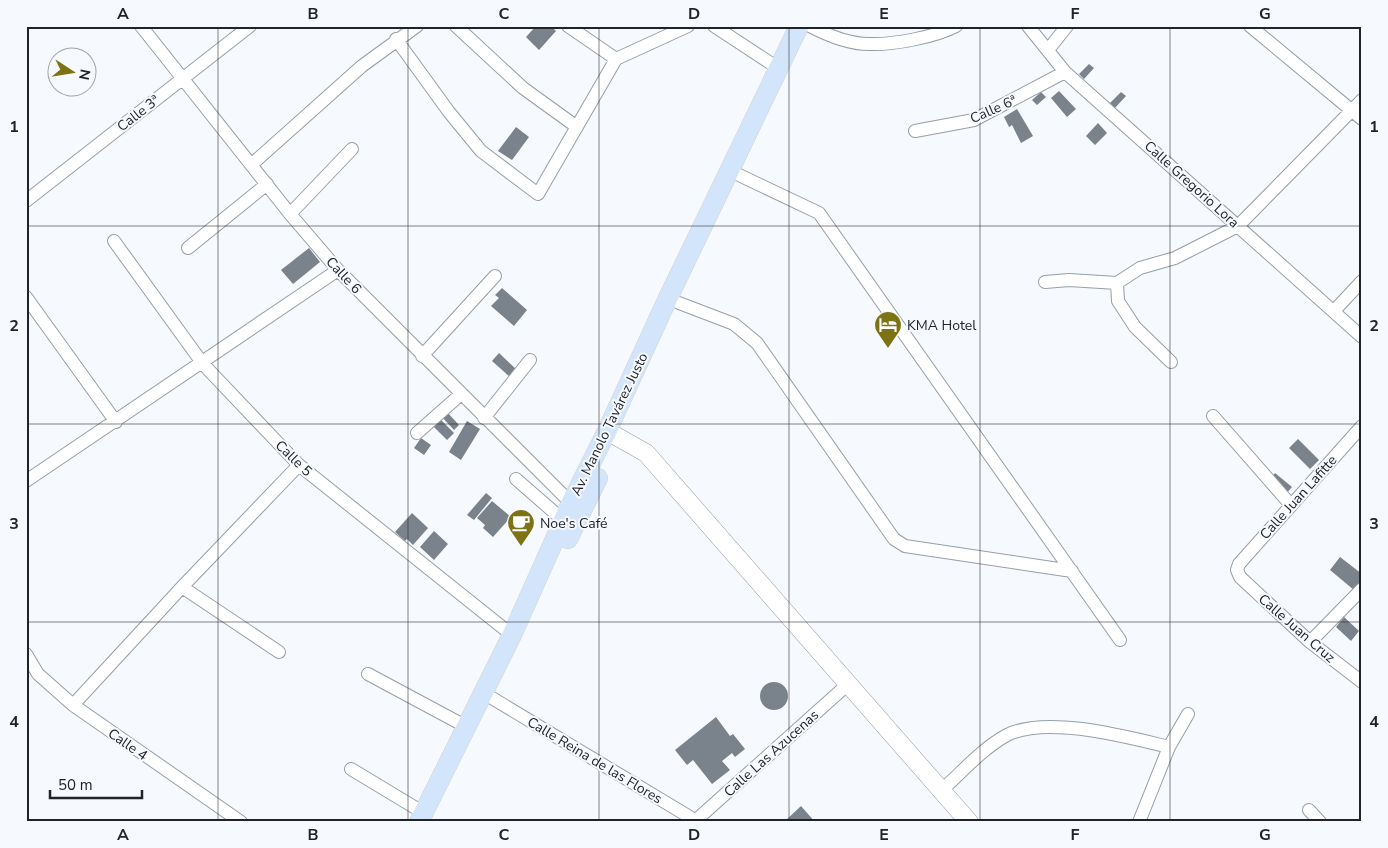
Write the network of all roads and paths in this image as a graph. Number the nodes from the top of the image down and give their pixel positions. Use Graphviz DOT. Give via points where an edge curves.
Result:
graph roads {
  1 [pos="141,26"];
  2 [pos="250,26"];
  3 [pos="417,26"];
  4 [pos="456,26"];
  5 [pos="568,26"];
  6 [pos="688,26"];
  7 [pos="714,26"];
  8 [pos="808,26"];
  9 [pos="956,26"];
  10 [pos="1028,26"];
  11 [pos="1066,26"];
  12 [pos="1250,26"];
  13 [pos="396,39"];
  14 [pos="1048,50"];
  15 [pos="616,59"];
  16 [pos="778,68"];
  17 [pos="1065,72"];
  18 [pos="181,79"];
  19 [pos="1362,100"];
  20 [pos="1351,111"];
  21 [pos="1362,120"];
  22 [pos="577,127"];
  23 [pos="915,131"];
  24 [pos="352,149"];
  25 [pos="251,165"];
  26 [pos="739,175"];
  27 [pos="267,184"];
  28 [pos="26,201"];
  29 [pos="290,214"];
  30 [pos="1238,226"];
  31 [pos="114,242"];
  32 [pos="188,248"];
  33 [pos="338,270"];
  34 [pos="495,276"];
  35 [pos="1362,281"];
  36 [pos="1044,282"];
  37 [pos="1117,284"];
  38 [pos="26,297"];
  39 [pos="679,303"];
  40 [pos="1334,311"];
  41 [pos="1362,337"];
  42 [pos="422,356"];
  43 [pos="530,360"];
  44 [pos="1171,362"];
  45 [pos="203,364"];
  46 [pos="460,395"];
  47 [pos="1213,416"];
  48 [pos="484,418"];
  49 [pos="116,422"];
  50 [pos="1362,426"];
  51 [pos="417,433"];
  52 [pos="612,434"];
  53 [pos="299,465"];
  54 [pos="516,479"];
  55 [pos="26,481"];
  56 [pos="571,503"];
  57 [pos="1290,504"];
  58 [pos="563,520"];
  59 [pos="1237,570"];
  60 [pos="1072,571"];
  61 [pos="182,587"];
  62 [pos="1362,589"];
  63 [pos="512,635"];
  64 [pos="1120,640"];
  65 [pos="1310,642"];
  66 [pos="279,652"];
  67 [pos="26,654"];
  68 [pos="368,674"];
  69 [pos="1362,682"];
  70 [pos="847,685"];
  71 [pos="492,698"];
  72 [pos="73,705"];
  73 [pos="1188,714"];
  74 [pos="465,726"];
  75 [pos="1169,746"];
  76 [pos="350,769"];
  77 [pos="943,789"];
  78 [pos="1309,810"];
  79 [pos="425,819"];
  80 [pos="696,821"];
  81 [pos="242,822"];
  82 [pos="969,822"];
  83 [pos="1139,822"];
  84 [pos="1320,822"];
  1 -- 18 [label="street, Calle 6"];
  2 -- 18 [label="street, Calle 3ª"];
  3 -- 13 [label="street"];
  4 -- 22 [label="street" via="523,88"];
  5 -- 15 [label="street"];
  6 -- 15 [label="street"];
  7 -- 16 [label="street"];
  8 -- 9 [label="street" via="828,35 869,44 911,40"];
  8 -- 16 [label="main road, Av. Manolo Tavárez Justo"];
  8 -- 26 [label="main road, Av. Manolo Tavárez Justo"];
  10 -- 14 [label="street, Calle Gregorio Lora"];
  11 -- 14 [label="street"];
  12 -- 20 [label="street"];
  13 -- 22 [label="street" via="481,151 538,194"];
  13 -- 25 [label="street"];
  14 -- 17 [label="street, Calle Gregorio Lora"];
  15 -- 22 [label="street"];
  16 -- 52 [label="main road, Av. Manolo Tavárez Justo"];
  17 -- 23 [label="street, Calle 6ª" via="974,120"];
  17 -- 30 [label="street, Calle Gregorio Lora"];
  18 -- 25 [label="street, Calle 6"];
  18 -- 28 [label="street, Calle 3ª"];
  19 -- 20 [label="street"];
  20 -- 21 [label="street"];
  20 -- 30 [label="street"];
  24 -- 29 [label="street"];
  25 -- 27 [label="street, Calle 6"];
  26 -- 39 [label="main road, Av. Manolo Tavárez Justo"];
  26 -- 60 [label="street" via="819,213"];
  27 -- 29 [label="street, Calle 6"];
  27 -- 32 [label="street"];
  29 -- 33 [label="street, Calle 6"];
  30 -- 37 [label="street" via="1175,258 1140,268"];
  30 -- 40 [label="street, Calle Gregorio Lora"];
  31 -- 45 [label="street, Calle 5"];
  33 -- 42 [label="street, Calle 6"];
  33 -- 45 [label="street"];
  34 -- 42 [label="street"];
  35 -- 40 [label="street"];
  36 -- 37 [label="street" via="1069,280"];
  37 -- 44 [label="street" via="1118,301 1131,321"];
  38 -- 49 [label="street"];
  39 -- 52 [label="main road, Av. Manolo Tavárez Justo"];
  39 -- 60 [label="street" via="734,324 757,343 894,539 905,546"];
  40 -- 41 [label="street, Calle Gregorio Lora"];
  42 -- 46 [label="street, Calle 6"];
  43 -- 48 [label="street"];
  45 -- 49 [label="street"];
  45 -- 53 [label="street, Calle 5"];
  46 -- 48 [label="street, Calle 6"];
  46 -- 51 [label="street"];
  47 -- 57 [label="street"];
  48 -- 56 [label="street, Calle 6"];
  49 -- 55 [label="street"];
  50 -- 57 [label="street, Calle Juan Lafitte"];
  52 -- 56 [label="main road, Av. Manolo Tavárez Justo"];
  52 -- 70 [label="street" via="646,453"];
  52 -- 71 [label="main road, Av. Manolo Tavárez Justo"];
  53 -- 61 [label="street"];
  53 -- 63 [label="street, Calle 5"];
  54 -- 58 [label="street"];
  56 -- 58 [label="main road, Av. Manolo Tavárez Justo"];
  57 -- 59 [label="street, Calle Juan Lafitte"];
  58 -- 63 [label="main road, Av. Manolo Tavárez Justo"];
  59 -- 65 [label="street, Calle Juan Cruz"];
  60 -- 64 [label="street"];
  61 -- 66 [label="street"];
  61 -- 72 [label="street"];
  62 -- 65 [label="street"];
  63 -- 74 [label="main road, Av. Manolo Tavárez Justo"];
  65 -- 69 [label="street, Calle Juan Cruz"];
  67 -- 72 [label="street, Calle 4" via="38,674"];
  68 -- 74 [label="street"];
  70 -- 77 [label="street"];
  70 -- 80 [label="street, Calle Las Azucenas"];
  71 -- 79 [label="main road, Av. Manolo Tavárez Justo"];
  71 -- 80 [label="street, Calle Reina de las Flores"];
  72 -- 81 [label="street, Calle 4"];
  73 -- 75 [label="street"];
  74 -- 79 [label="main road, Av. Manolo Tavárez Justo"];
  75 -- 77 [label="street" via="1092,730 1028,728 1008,735 986,750"];
  75 -- 83 [label="street"];
  76 -- 79 [label="street"];
  77 -- 82 [label="street"];
  78 -- 84 [label="street"];
}
